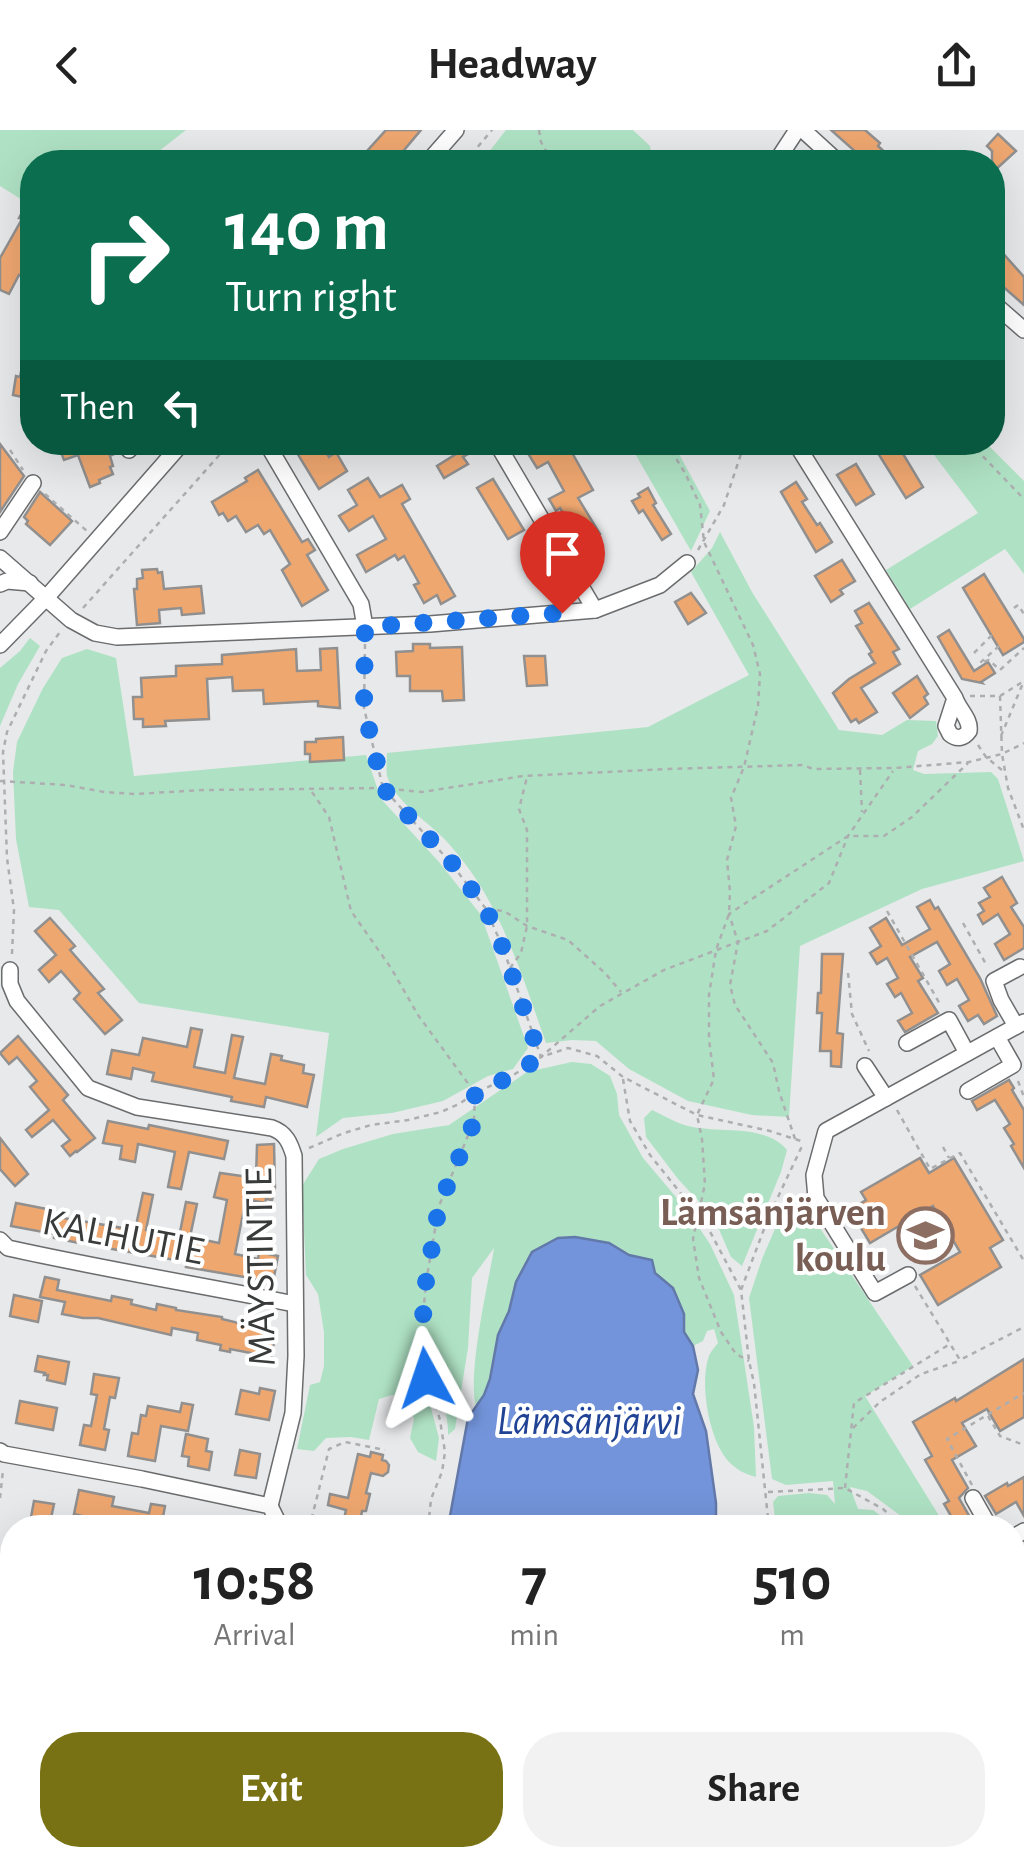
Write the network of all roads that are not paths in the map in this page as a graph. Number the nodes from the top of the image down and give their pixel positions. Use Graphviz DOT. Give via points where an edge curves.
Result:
graph roads {
  1 [pos="456,130"];
  2 [pos="800,130"];
  3 [pos="438,150"];
  4 [pos="824,150"];
  5 [pos="1005,313"];
  6 [pos="1024,330"];
  7 [pos="168,455"];
  8 [pos="274,455"];
  9 [pos="504,455"];
  10 [pos="803,455"];
  11 [pos="33,482"];
  12 [pos="0,532"];
  13 [pos="0,558"];
  14 [pos="686,563"];
  15 [pos="63,578"];
  16 [pos="28,582"];
  17 [pos="0,584"];
  18 [pos="46,598"];
  19 [pos="595,610"];
  20 [pos="365,627"];
  21 [pos="0,645"];
  22 [pos="969,731"];
  23 [pos="1020,967"];
  24 [pos="10,970"];
  25 [pos="1020,1024"];
  26 [pos="997,1037"];
  27 [pos="907,1043"];
  28 [pos="967,1053"];
  29 [pos="868,1061"];
  30 [pos="968,1092"];
  31 [pos="887,1097"];
  32 [pos="0,1240"];
  33 [pos="908,1275"];
  34 [pos="295,1304"];
  35 [pos="2,1452"];
  36 [pos="973,1498"];
  37 [pos="270,1506"];
  38 [pos="274,1515"];
  39 [pos="983,1515"];
  1 -- 3 [label="street"];
  2 -- 4 [label="street"];
  5 -- 6 [label="street"];
  7 -- 15 [label="street"];
  8 -- 20 [label="street" via="361,604"];
  9 -- 19 [label="street"];
  10 -- 22 [label="street" via="955,698 947,730 958,738"];
  11 -- 12 [label="street"];
  13 -- 16 [label="street"];
  14 -- 19 [label="street" via="660,585"];
  15 -- 16 [label="street"];
  15 -- 18 [label="street"];
  16 -- 17 [label="street"];
  16 -- 18 [label="street"];
  18 -- 20 [label="street" via="95,633 117,637"];
  18 -- 21 [label="street"];
  19 -- 20 [label="street"];
  23 -- 25 [label="street" via="994,980"];
  24 -- 34 [label="street, MÄYSTINTIE" via="17,1001 88,1088 137,1107 285,1135 294,1156"];
  25 -- 26 [label="street"];
  26 -- 28 [label="street"];
  26 -- 30 [label="street" via="1013,1066"];
  27 -- 28 [label="street" via="948,1020"];
  28 -- 31 [label="street"];
  29 -- 31 [label="street"];
  31 -- 33 [label="street" via="826,1131 814,1175 816,1198 875,1293"];
  32 -- 34 [label="street, KALHUTIE" via="8,1248 90,1266"];
  34 -- 37 [label="street, MÄYSTINTIE" via="293,1413"];
  35 -- 37 [label="street"];
  36 -- 39 [label="street"];
  37 -- 38 [label="street"];
}
